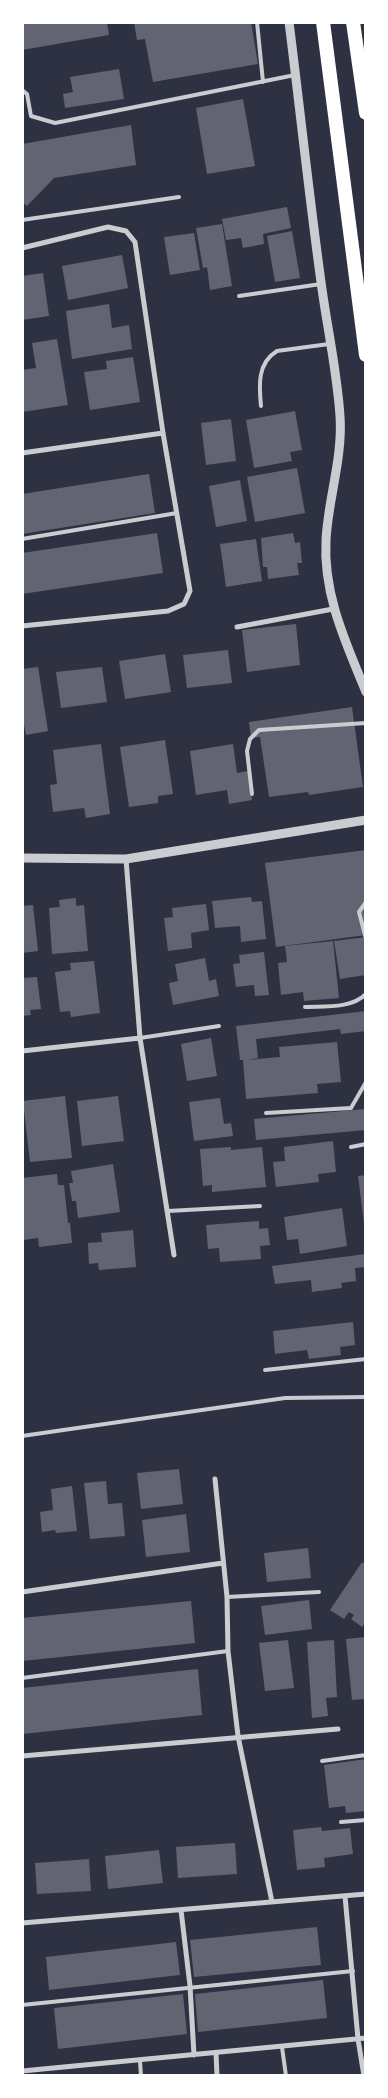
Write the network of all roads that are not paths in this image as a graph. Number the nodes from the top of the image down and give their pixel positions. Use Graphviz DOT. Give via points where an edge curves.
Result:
graph roads {
  1 [pos="257,22"];
  2 [pos="288,22"];
  3 [pos="323,22"];
  4 [pos="352,22"];
  5 [pos="295,75"];
  6 [pos="263,82"];
  7 [pos="22,90"];
  8 [pos="366,113"];
  9 [pos="179,197"];
  10 [pos="22,220"];
  11 [pos="22,248"];
  12 [pos="321,284"];
  13 [pos="239,296"];
  14 [pos="332,344"];
  15 [pos="366,355"];
  16 [pos="261,406"];
  17 [pos="163,433"];
  18 [pos="22,452"];
  19 [pos="178,513"];
  20 [pos="22,538"];
  21 [pos="333,609"];
  22 [pos="22,626"];
  23 [pos="236,627"];
  24 [pos="366,692"];
  25 [pos="366,723"];
  26 [pos="252,794"];
  27 [pos="366,820"];
  28 [pos="22,858"];
  29 [pos="126,859"];
  30 [pos="366,902"];
  31 [pos="366,939"];
  32 [pos="366,994"];
  33 [pos="305,1007"];
  34 [pos="219,1026"];
  35 [pos="140,1038"];
  36 [pos="22,1051"];
  37 [pos="366,1082"];
  38 [pos="266,1113"];
  39 [pos="366,1144"];
  40 [pos="351,1147"];
  41 [pos="260,1206"];
  42 [pos="168,1211"];
  43 [pos="174,1255"];
  44 [pos="366,1359"];
  45 [pos="266,1370"];
  46 [pos="366,1397"];
  47 [pos="22,1436"];
  48 [pos="215,1479"];
  49 [pos="223,1563"];
  50 [pos="22,1592"];
  51 [pos="320,1592"];
  52 [pos="227,1597"];
  53 [pos="228,1651"];
  54 [pos="22,1678"];
  55 [pos="338,1728"];
  56 [pos="238,1736"];
  57 [pos="366,1755"];
  58 [pos="22,1756"];
  59 [pos="322,1761"];
  60 [pos="366,1820"];
  61 [pos="340,1822"];
  62 [pos="366,1894"];
  63 [pos="345,1896"];
  64 [pos="272,1902"];
  65 [pos="181,1910"];
  66 [pos="22,1923"];
  67 [pos="353,1971"];
  68 [pos="190,1986"];
  69 [pos="22,2005"];
  70 [pos="366,2038"];
  71 [pos="358,2039"];
  72 [pos="282,2047"];
  73 [pos="216,2053"];
  74 [pos="194,2055"];
  75 [pos="140,2061"];
  76 [pos="22,2071"];
  77 [pos="141,2076"];
  78 [pos="218,2076"];
  79 [pos="286,2076"];
  80 [pos="364,2076"];
  1 -- 6 [label="lane"];
  2 -- 5 [label="street"];
  3 -- 15 [label="highway"];
  4 -- 8 [label="highway"];
  5 -- 6 [label="lane"];
  5 -- 12 [label="street"];
  6 -- 7 [label="lane" via="55,123 31,116 28,94"];
  9 -- 10 [label="lane"];
  11 -- 17 [label="street" via="108,227 126,231 135,242"];
  12 -- 13 [label="lane"];
  12 -- 14 [label="street"];
  14 -- 16 [label="lane" via="277,351 269,355 258,382"];
  14 -- 21 [label="street" via="341,418 326,539 325,570"];
  17 -- 18 [label="street"];
  17 -- 19 [label="street"];
  19 -- 20 [label="lane"];
  19 -- 22 [label="street" via="190,591 184,604 168,611"];
  21 -- 23 [label="street"];
  21 -- 24 [label="street"];
  25 -- 26 [label="lane" via="259,730 250,739 247,751"];
  27 -- 29 [label="street"];
  28 -- 29 [label="street"];
  29 -- 35 [label="street"];
  30 -- 31 [label="lane" via="359,912"];
  32 -- 33 [label="lane" via="361,999 338,1006"];
  34 -- 35 [label="lane"];
  35 -- 36 [label="street"];
  35 -- 42 [label="street"];
  37 -- 38 [label="lane" via="351,1108"];
  39 -- 40 [label="lane"];
  41 -- 42 [label="lane"];
  42 -- 43 [label="street"];
  44 -- 45 [label="lane"];
  46 -- 47 [label="lane" via="285,1398"];
  48 -- 49 [label="street"];
  49 -- 50 [label="street"];
  49 -- 52 [label="street"];
  51 -- 52 [label="lane"];
  52 -- 53 [label="street"];
  53 -- 54 [label="lane"];
  53 -- 56 [label="street"];
  55 -- 56 [label="street"];
  56 -- 58 [label="street"];
  56 -- 64 [label="street"];
  57 -- 59 [label="lane"];
  60 -- 61 [label="lane"];
  62 -- 63 [label="street"];
  63 -- 64 [label="street"];
  63 -- 67 [label="street"];
  64 -- 65 [label="street"];
  65 -- 66 [label="street"];
  65 -- 68 [label="street"];
  67 -- 68 [label="lane"];
  67 -- 71 [label="street"];
  68 -- 69 [label="lane"];
  68 -- 74 [label="street"];
  70 -- 71 [label="street"];
  71 -- 72 [label="street"];
  71 -- 80 [label="street"];
  72 -- 73 [label="street"];
  72 -- 79 [label="lane"];
  73 -- 74 [label="street"];
  73 -- 78 [label="street"];
  74 -- 75 [label="street"];
  75 -- 76 [label="street"];
  75 -- 77 [label="lane"];
}
